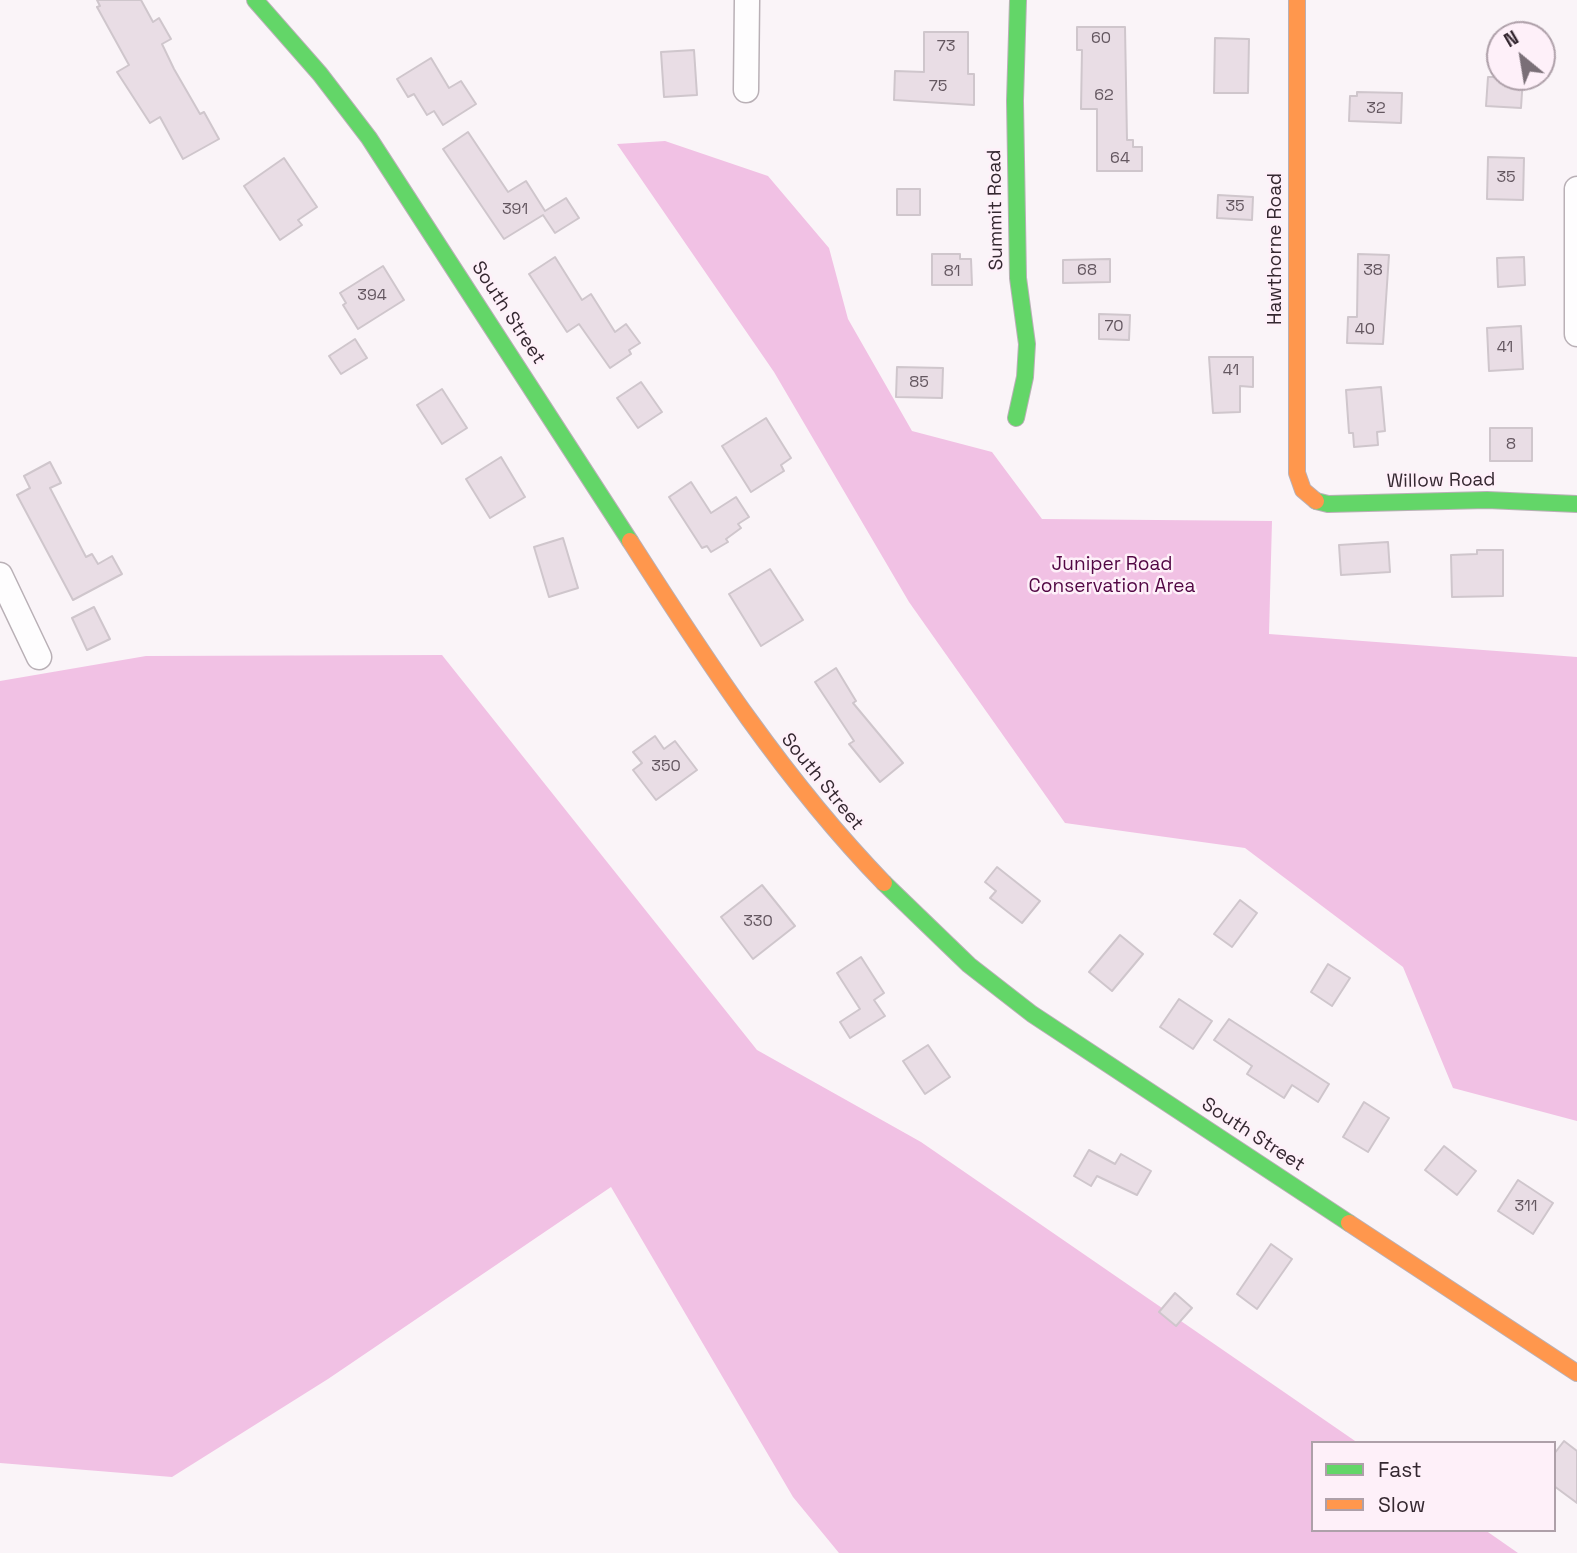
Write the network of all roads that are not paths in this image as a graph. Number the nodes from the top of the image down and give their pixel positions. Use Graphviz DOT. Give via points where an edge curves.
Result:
graph roads {
  1 [pos="255,0"];
  2 [pos="747,0"];
  3 [pos="1018,0"];
  4 [pos="1297,0"];
  5 [pos="746,90"];
  6 [pos="1577,189"];
  7 [pos="1577,334"];
  8 [pos="1016,418"];
  9 [pos="1307,495"];
  10 [pos="1577,504"];
  11 [pos="0,575"];
  12 [pos="39,657"];
  13 [pos="1577,1373"];
  1 -- 13 [label="main road, South Street" via="375,146 765,745 895,898 964,962 1032,1014"];
  2 -- 5 [label="street"];
  3 -- 8 [label="main road, Summit Road" via="1018,278 1027,360"];
  4 -- 9 [label="main road, Hawthorne Road" via="1297,474"];
  6 -- 7 [label="street"];
  9 -- 10 [label="main road, Willow Road" via="1328,504 1487,500"];
  11 -- 12 [label="street"];
}
